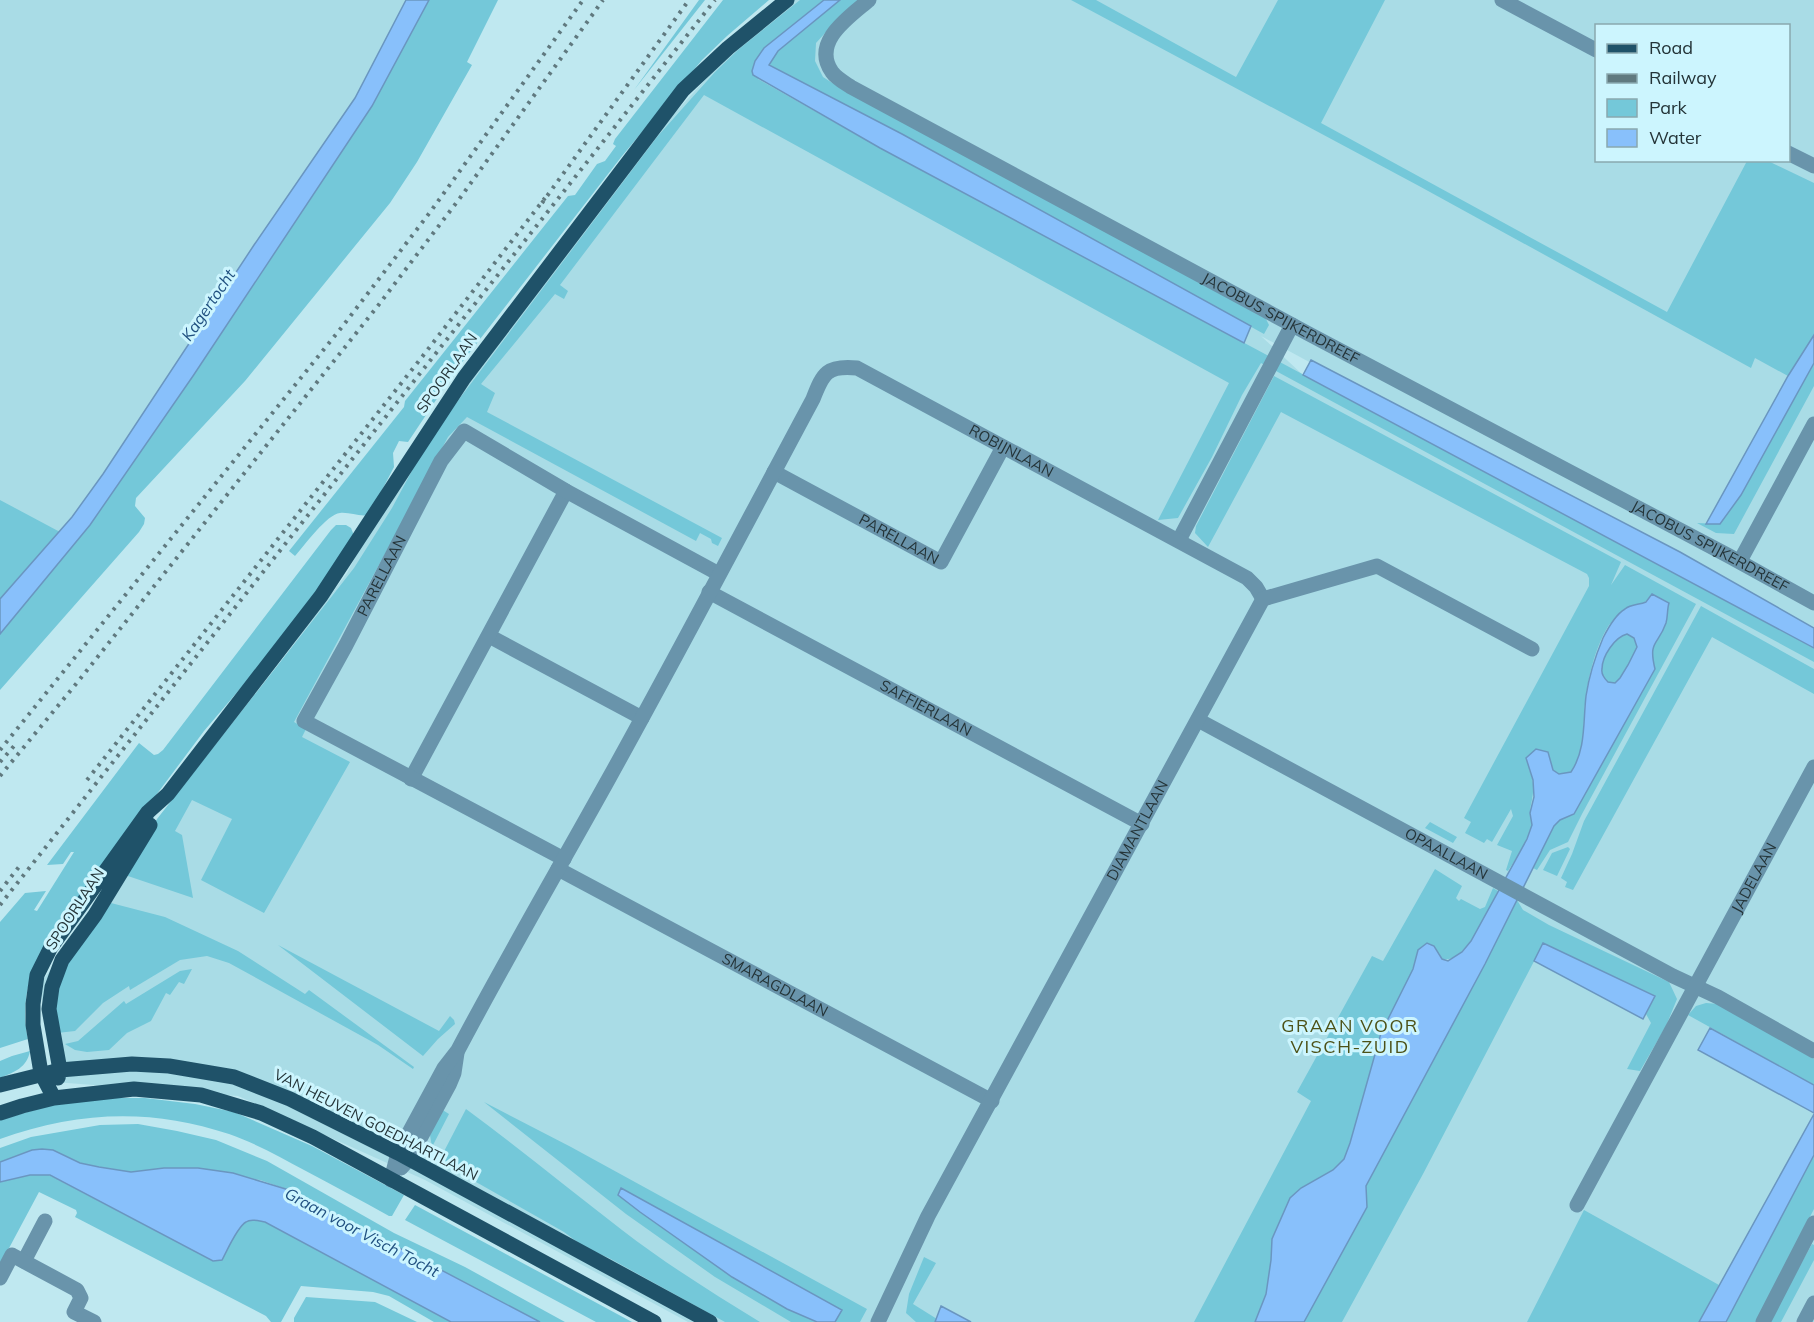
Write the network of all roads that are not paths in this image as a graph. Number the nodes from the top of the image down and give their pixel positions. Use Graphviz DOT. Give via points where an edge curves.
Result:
graph roads {
  1 [pos="787,0"];
  2 [pos="869,0"];
  3 [pos="1502,0"];
  4 [pos="1595,49"];
  5 [pos="1790,154"];
  6 [pos="1814,166"];
  7 [pos="1292,325"];
  8 [pos="1814,424"];
  9 [pos="1003,447"];
  10 [pos="774,472"];
  11 [pos="566,491"];
  12 [pos="1179,540"];
  13 [pos="1740,561"];
  14 [pos="719,574"];
  15 [pos="709,591"];
  16 [pos="1263,599"];
  17 [pos="1814,603"];
  18 [pos="489,636"];
  19 [pos="1532,649"];
  20 [pos="642,717"];
  21 [pos="1198,720"];
  22 [pos="1814,767"];
  23 [pos="411,778"];
  24 [pos="168,794"];
  25 [pos="1142,824"];
  26 [pos="561,864"];
  27 [pos="1694,987"];
  28 [pos="1814,1051"];
  29 [pos="60,1070"];
  30 [pos="41,1073"];
  31 [pos="0,1085"];
  32 [pos="54,1098"];
  33 [pos="992,1101"];
  34 [pos="0,1113"];
  35 [pos="404,1156"];
  36 [pos="391,1180"];
  37 [pos="1577,1205"];
  38 [pos="45,1221"];
  39 [pos="1812,1230"];
  40 [pos="24,1261"];
  41 [pos="0,1278"];
  42 [pos="1814,1303"];
  43 [pos="94,1322"];
  44 [pos="654,1322"];
  45 [pos="710,1322"];
  46 [pos="878,1322"];
  47 [pos="1763,1322"];
  48 [pos="1804,1322"];
  1 -- 24 [label="main road, SPOORLAAN" via="683,90 464,378 321,596"];
  2 -- 7 [label="street, JACOBUS SPIJKERDREEF" via="842,22 827,43 826,58 833,73 851,87"];
  3 -- 4 [label="street"];
  5 -- 6 [label="street"];
  7 -- 12 [label="street"];
  7 -- 13 [label="street, JACOBUS SPIJKERDREEF"];
  8 -- 13 [label="street"];
  9 -- 10 [label="street, ROBIJNLAAN" via="857,368 842,366 821,379"];
  9 -- 10 [label="street, PARELLAAN" via="941,562"];
  9 -- 12 [label="street, ROBIJNLAAN"];
  10 -- 14 [label="street"];
  11 -- 14 [label="street, PARELLAAN"];
  11 -- 18 [label="street"];
  11 -- 23 [label="street, PARELLAAN" via="464,431 441,461 304,721"];
  12 -- 16 [label="street, ROBIJNLAAN" via="1247,578"];
  13 -- 17 [label="street, JACOBUS SPIJKERDREEF"];
  14 -- 15 [label="street"];
  15 -- 20 [label="street"];
  15 -- 25 [label="street, SAFFIERLAAN"];
  16 -- 19 [label="street" via="1377,566"];
  16 -- 21 [label="street, DIAMANTLAAN"];
  18 -- 20 [label="street"];
  18 -- 23 [label="street"];
  20 -- 26 [label="street"];
  21 -- 25 [label="street, DIAMANTLAAN"];
  21 -- 27 [label="street, OPAALLAAN"];
  22 -- 27 [label="street, JADELAAN"];
  23 -- 26 [label="street, PARELLAAN"];
  24 -- 29 [label="main road, SPOORLAAN" via="95,915 62,960 49,1010"];
  24 -- 30 [label="main road, SPOORLAAN" via="148,812 51,947 37,975 33,1025"];
  25 -- 33 [label="street, DIAMANTLAAN"];
  26 -- 33 [label="street, SMARAGDLAAN"];
  26 -- 35 [label="street" via="458,1050 454,1073"];
  27 -- 28 [label="street, OPAALLAAN"];
  27 -- 37 [label="street"];
  29 -- 30 [label="main road, VAN HEUVEN GOEDHARTLAAN"];
  29 -- 32 [label="main road, SPOORLAAN"];
  29 -- 35 [label="main road, VAN HEUVEN GOEDHARTLAAN" via="132,1064 180,1067 234,1077 290,1099"];
  30 -- 31 [label="main road, VAN HEUVEN GOEDHARTLAAN"];
  30 -- 32 [label="main road, SPOORLAAN"];
  32 -- 34 [label="main road"];
  32 -- 36 [label="main road" via="134,1089 201,1095 261,1113"];
  33 -- 46 [label="street, DIAMANTLAAN" via="928,1216"];
  35 -- 36 [label="street"];
  35 -- 45 [label="main road, VAN HEUVEN GOEDHARTLAAN"];
  36 -- 44 [label="main road"];
  38 -- 40 [label="street"];
  39 -- 47 [label="street"];
  40 -- 41 [label="street" via="12,1255"];
  40 -- 43 [label="street" via="77,1290 81,1298 74,1312"];
  42 -- 48 [label="street"];
}
